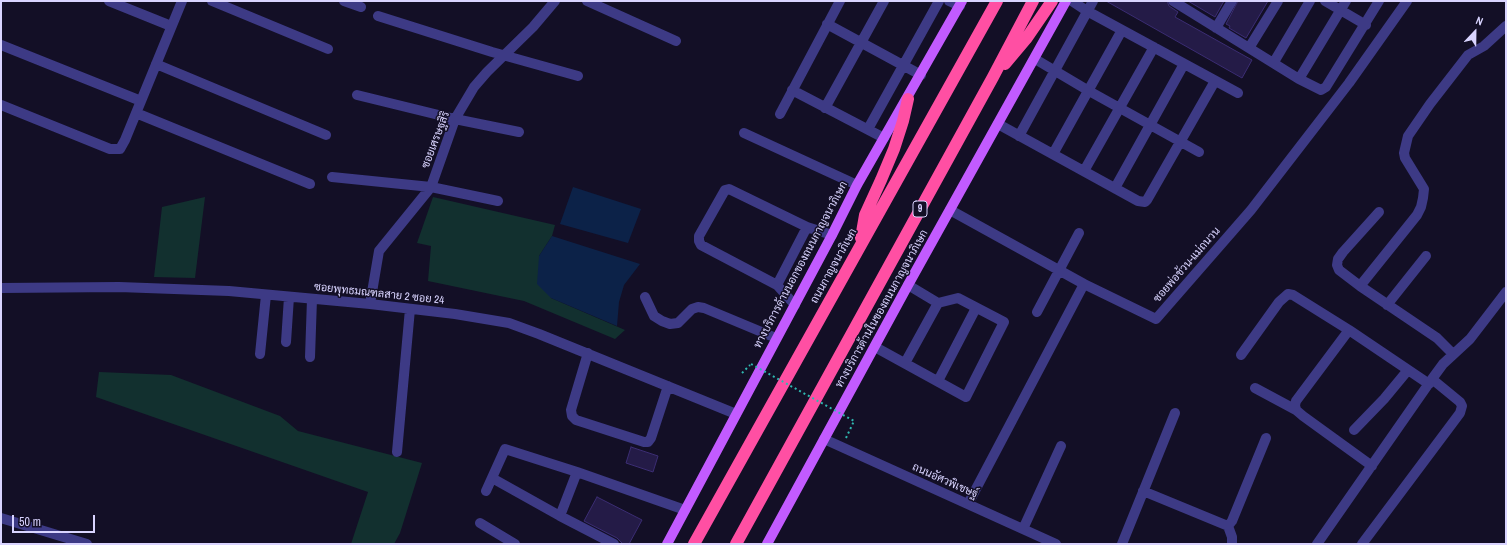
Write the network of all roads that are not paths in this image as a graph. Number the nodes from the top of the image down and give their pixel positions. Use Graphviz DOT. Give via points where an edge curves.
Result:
graph roads {
  1 [pos="109,1"];
  2 [pos="182,1"];
  3 [pos="212,1"];
  4 [pos="344,1"];
  5 [pos="555,1"];
  6 [pos="587,1"];
  7 [pos="840,1"];
  8 [pos="884,1"];
  9 [pos="939,1"];
  10 [pos="949,1"];
  11 [pos="997,1"];
  12 [pos="1033,1"];
  13 [pos="1052,1"];
  14 [pos="1066,1"];
  15 [pos="1072,1"];
  16 [pos="1093,1"];
  17 [pos="1173,1"];
  18 [pos="1232,1"];
  19 [pos="1278,1"];
  20 [pos="1310,1"];
  21 [pos="1325,1"];
  22 [pos="1346,1"];
  23 [pos="1379,1"];
  24 [pos="1407,1"];
  25 [pos="961,4"];
  26 [pos="1185,4"];
  27 [pos="361,7"];
  28 [pos="1341,10"];
  29 [pos="1087,11"];
  30 [pos="378,16"];
  31 [pos="827,24"];
  32 [pos="1366,24"];
  33 [pos="172,26"];
  34 [pos="1506,26"];
  35 [pos="1216,28"];
  36 [pos="1122,30"];
  37 [pos="676,41"];
  38 [pos="862,43"];
  39 [pos="1,45"];
  40 [pos="1154,47"];
  41 [pos="1249,48"];
  42 [pos="328,49"];
  43 [pos="504,55"];
  44 [pos="1034,59"];
  45 [pos="1274,62"];
  46 [pos="156,64"];
  47 [pos="1184,64"];
  48 [pos="903,65"];
  49 [pos="1055,71"];
  50 [pos="921,75"];
  51 [pos="578,76"];
  52 [pos="993,77"];
  53 [pos="1299,79"];
  54 [pos="1215,81"];
  55 [pos="792,90"];
  56 [pos="1089,91"];
  57 [pos="1238,93"];
  58 [pos="357,95"];
  59 [pos="908,99"];
  60 [pos="141,101"];
  61 [pos="1,105"];
  62 [pos="825,108"];
  63 [pos="1120,109"];
  64 [pos="136,113"];
  65 [pos="780,114"];
  66 [pos="455,119"];
  67 [pos="998,124"];
  68 [pos="1151,126"];
  69 [pos="868,129"];
  70 [pos="519,132"];
  71 [pos="744,133"];
  72 [pos="326,135"];
  73 [pos="1019,136"];
  74 [pos="884,138"];
  75 [pos="1180,142"];
  76 [pos="1199,152"];
  77 [pos="1054,154"];
  78 [pos="1084,171"];
  79 [pos="332,177"];
  80 [pos="310,184"];
  81 [pos="857,185"];
  82 [pos="431,187"];
  83 [pos="1115,188"];
  84 [pos="498,201"];
  85 [pos="950,210"];
  86 [pos="1379,212"];
  87 [pos="807,227"];
  88 [pos="1079,233"];
  89 [pos="832,235"];
  90 [pos="861,244"];
  91 [pos="1426,256"];
  92 [pos="1060,270"];
  93 [pos="1084,284"];
  94 [pos="777,285"];
  95 [pos="908,285"];
  96 [pos="1360,286"];
  97 [pos="1,288"];
  98 [pos="1506,292"];
  99 [pos="266,295"];
  100 [pos="289,297"];
  101 [pos="644,298"];
  102 [pos="312,299"];
  103 [pos="938,303"];
  104 [pos="370,304"];
  105 [pos="795,305"];
  106 [pos="1387,305"];
  107 [pos="976,308"];
  108 [pos="410,309"];
  109 [pos="1037,312"];
  110 [pos="1349,330"];
  111 [pos="776,338"];
  112 [pos="286,342"];
  113 [pos="875,347"];
  114 [pos="588,353"];
  115 [pos="260,354"];
  116 [pos="1453,354"];
  117 [pos="1241,355"];
  118 [pos="310,357"];
  119 [pos="905,363"];
  120 [pos="1408,370"];
  121 [pos="938,381"];
  122 [pos="1430,382"];
  123 [pos="668,386"];
  124 [pos="1255,388"];
  125 [pos="1296,410"];
  126 [pos="1175,413"];
  127 [pos="736,414"];
  128 [pos="1354,430"];
  129 [pos="1266,438"];
  130 [pos="824,439"];
  131 [pos="1060,446"];
  132 [pos="397,452"];
  133 [pos="1372,466"];
  134 [pos="577,472"];
  135 [pos="492,478"];
  136 [pos="486,491"];
  137 [pos="1143,491"];
  138 [pos="968,504"];
  139 [pos="685,510"];
  140 [pos="560,516"];
  141 [pos="1,518"];
  142 [pos="480,523"];
  143 [pos="1228,526"];
  144 [pos="1023,529"];
  145 [pos="87,544"];
  146 [pos="515,544"];
  147 [pos="614,544"];
  148 [pos="667,544"];
  149 [pos="694,544"];
  150 [pos="736,544"];
  151 [pos="767,544"];
  152 [pos="1056,544"];
  153 [pos="1122,544"];
  154 [pos="1232,544"];
  155 [pos="1318,544"];
  156 [pos="1362,544"];
  1 -- 33 [label="street"];
  2 -- 33 [label="street"];
  3 -- 42 [label="street"];
  4 -- 27 [label="street"];
  5 -- 43 [label="street, ซอยเศรษฐสิริ"];
  6 -- 37 [label="street"];
  7 -- 31 [label="street"];
  8 -- 38 [label="street"];
  9 -- 48 [label="street"];
  10 -- 25 [label="street"];
  11 -- 90 [label="highway, ถนนกาญจนาภิเษก"];
  12 -- 52 [label="highway, 9"];
  13 -- 52 [label="highway" via="1026,39"];
  14 -- 44 [label="main road, ทางบริการด้านในของถนนกาญจนาภิเษก"];
  15 -- 29 [label="street"];
  16 -- 29 [label="street"];
  17 -- 26 [label="street"];
  18 -- 35 [label="street"];
  19 -- 41 [label="street"];
  20 -- 45 [label="street"];
  21 -- 28 [label="street"];
  22 -- 28 [label="street"];
  23 -- 32 [label="street"];
  24 -- 93 [label="street, ซอยพ่อช้วน-แม่ถนวน" via="1349,83 1251,210 1156,319"];
  25 -- 50 [label="main road, ทางบริการด้านนอกของถนนกาญจนาภิเษก"];
  26 -- 35 [label="street"];
  28 -- 32 [label="street"];
  28 -- 53 [label="street"];
  29 -- 36 [label="street"];
  29 -- 49 [label="street"];
  30 -- 43 [label="street"];
  31 -- 38 [label="street"];
  31 -- 55 [label="street"];
  32 -- 53 [label="street" via="1324,89 1317,89"];
  33 -- 46 [label="street"];
  34 -- 96 [label="street" via="1484,46 1468,55 1408,136 1404,153 1424,189 1421,207"];
  35 -- 41 [label="street"];
  36 -- 40 [label="street"];
  36 -- 56 [label="street"];
  38 -- 48 [label="street"];
  38 -- 62 [label="street"];
  39 -- 60 [label="street"];
  40 -- 47 [label="street"];
  40 -- 63 [label="street"];
  41 -- 45 [label="street"];
  43 -- 51 [label="street"];
  43 -- 66 [label="street, ซอยเศรษฐสิริ" via="474,87"];
  44 -- 49 [label="street"];
  44 -- 67 [label="main road, ทางบริการด้านในของถนนกาญจนาภิเษก"];
  45 -- 53 [label="street"];
  46 -- 60 [label="street"];
  46 -- 72 [label="street"];
  47 -- 54 [label="street"];
  47 -- 68 [label="street"];
  48 -- 50 [label="street"];
  48 -- 69 [label="street"];
  49 -- 56 [label="street"];
  49 -- 73 [label="street"];
  50 -- 59 [label="main road, ทางบริการด้านนอกของถนนกาญจนาภิเษก"];
  52 -- 150 [label="highway, 9"];
  54 -- 57 [label="street"];
  54 -- 75 [label="street"];
  55 -- 62 [label="street"];
  55 -- 65 [label="street"];
  56 -- 63 [label="street"];
  56 -- 77 [label="street"];
  58 -- 66 [label="street"];
  59 -- 74 [label="main road, ทางบริการด้านนอกของถนนกาญจนาภิเษก"];
  59 -- 90 [label="highway" via="894,149 865,215"];
  60 -- 64 [label="street"];
  61 -- 64 [label="street" via="110,149 120,149"];
  62 -- 69 [label="street"];
  63 -- 68 [label="street"];
  63 -- 78 [label="street"];
  64 -- 80 [label="street"];
  66 -- 70 [label="street"];
  66 -- 82 [label="street, ซอยเศรษฐสิริ"];
  67 -- 73 [label="street"];
  67 -- 85 [label="main road, ทางบริการด้านในของถนนกาญจนาภิเษก"];
  68 -- 75 [label="street"];
  68 -- 83 [label="street"];
  69 -- 74 [label="street"];
  71 -- 81 [label="street"];
  73 -- 77 [label="street"];
  74 -- 81 [label="main road, ทางบริการด้านนอกของถนนกาญจนาภิเษก"];
  75 -- 76 [label="street"];
  75 -- 83 [label="street" via="1147,200 1138,201"];
  77 -- 78 [label="street"];
  78 -- 83 [label="street"];
  79 -- 82 [label="street"];
  81 -- 89 [label="main road, ทางบริการด้านนอกของถนนกาญจนาภิเษก"];
  82 -- 84 [label="street"];
  82 -- 104 [label="street, ซอยเศรษฐสิริ" via="379,251"];
  85 -- 92 [label="street"];
  85 -- 95 [label="main road, ทางบริการด้านในของถนนกาญจนาภิเษก"];
  86 -- 96 [label="street" via="1338,259 1337,265 1340,270"];
  87 -- 89 [label="street"];
  87 -- 94 [label="street"];
  87 -- 94 [label="street" via="729,189 725,190 699,236 701,245"];
  88 -- 92 [label="street"];
  89 -- 105 [label="main road, ทางบริการด้านนอกของถนนกาญจนาภิเษก"];
  90 -- 149 [label="highway, ถนนกาญจนาภิเษก"];
  91 -- 106 [label="street"];
  92 -- 93 [label="street"];
  92 -- 109 [label="street"];
  93 -- 138 [label="street"];
  94 -- 105 [label="street"];
  95 -- 103 [label="street"];
  95 -- 113 [label="main road, ทางบริการด้านในของถนนกาญจนาภิเษก"];
  96 -- 106 [label="street"];
  97 -- 99 [label="street, ซอยพุทธมณฑลสาย 2 ซอย 24" via="127,288 229,291"];
  98 -- 116 [label="street" via="1470,339"];
  99 -- 100 [label="street, ซอยพุทธมณฑลสาย 2 ซอย 24"];
  99 -- 115 [label="street"];
  100 -- 102 [label="street, ซอยพุทธมณฑลสาย 2 ซอย 24"];
  100 -- 112 [label="street"];
  101 -- 111 [label="street" via="654,316 670,324 678,324 692,309 698,307"];
  102 -- 104 [label="street, ซอยพุทธมณฑลสาย 2 ซอย 24"];
  102 -- 118 [label="street"];
  103 -- 107 [label="street" via="958,298"];
  103 -- 119 [label="street"];
  104 -- 108 [label="street, ซอยพุทธมณฑลสาย 2 ซอย 24"];
  105 -- 111 [label="main road, ทางบริการด้านนอกของถนนกาญจนาภิเษก"];
  106 -- 116 [label="street" via="1428,331"];
  107 -- 121 [label="street"];
  107 -- 121 [label="street" via="1004,322 966,397"];
  108 -- 114 [label="street, ซอยพุทธมณฑลสาย 2 ซอย 24" via="509,324"];
  108 -- 132 [label="street"];
  110 -- 117 [label="street" via="1300,298 1288,294 1279,302"];
  110 -- 120 [label="street"];
  110 -- 125 [label="street" via="1296,401"];
  111 -- 127 [label="main road, ทางบริการด้านนอกของถนนกาญจนาภิเษก"];
  113 -- 119 [label="street"];
  113 -- 130 [label="main road, ทางบริการด้านในของถนนกาญจนาภิเษก"];
  114 -- 123 [label="street, ซอยพุทธมณฑลสาย 2 ซอย 24"];
  114 -- 123 [label="street" via="571,410 576,420 648,442"];
  116 -- 122 [label="street"];
  119 -- 121 [label="street"];
  120 -- 122 [label="street"];
  120 -- 128 [label="street"];
  122 -- 133 [label="street"];
  122 -- 156 [label="street" via="1460,402 1460,413"];
  123 -- 127 [label="street, ซอยพุทธมณฑลสาย 2 ซอย 24"];
  124 -- 125 [label="street"];
  125 -- 133 [label="street"];
  126 -- 137 [label="street"];
  127 -- 139 [label="main road, ทางบริการด้านนอกของถนนกาญจนาภิเษก"];
  129 -- 143 [label="street"];
  130 -- 138 [label="street, ถนนอัศวพิเชษฐ์"];
  130 -- 151 [label="main road, ทางบริการด้านในของถนนกาญจนาภิเษก"];
  131 -- 144 [label="street"];
  133 -- 155 [label="street"];
  134 -- 135 [label="street" via="505,449"];
  134 -- 139 [label="street"];
  134 -- 140 [label="street"];
  135 -- 136 [label="street"];
  135 -- 140 [label="street"];
  137 -- 143 [label="street"];
  137 -- 153 [label="street"];
  138 -- 144 [label="street, ถนนอัศวพิเชษฐ์"];
  139 -- 148 [label="main road, ทางบริการด้านนอกของถนนกาญจนาภิเษก"];
  140 -- 147 [label="street"];
  141 -- 145 [label="street"];
  142 -- 146 [label="street"];
  143 -- 154 [label="street"];
  144 -- 152 [label="street, ถนนอัศวพิเชษฐ์"];
}
